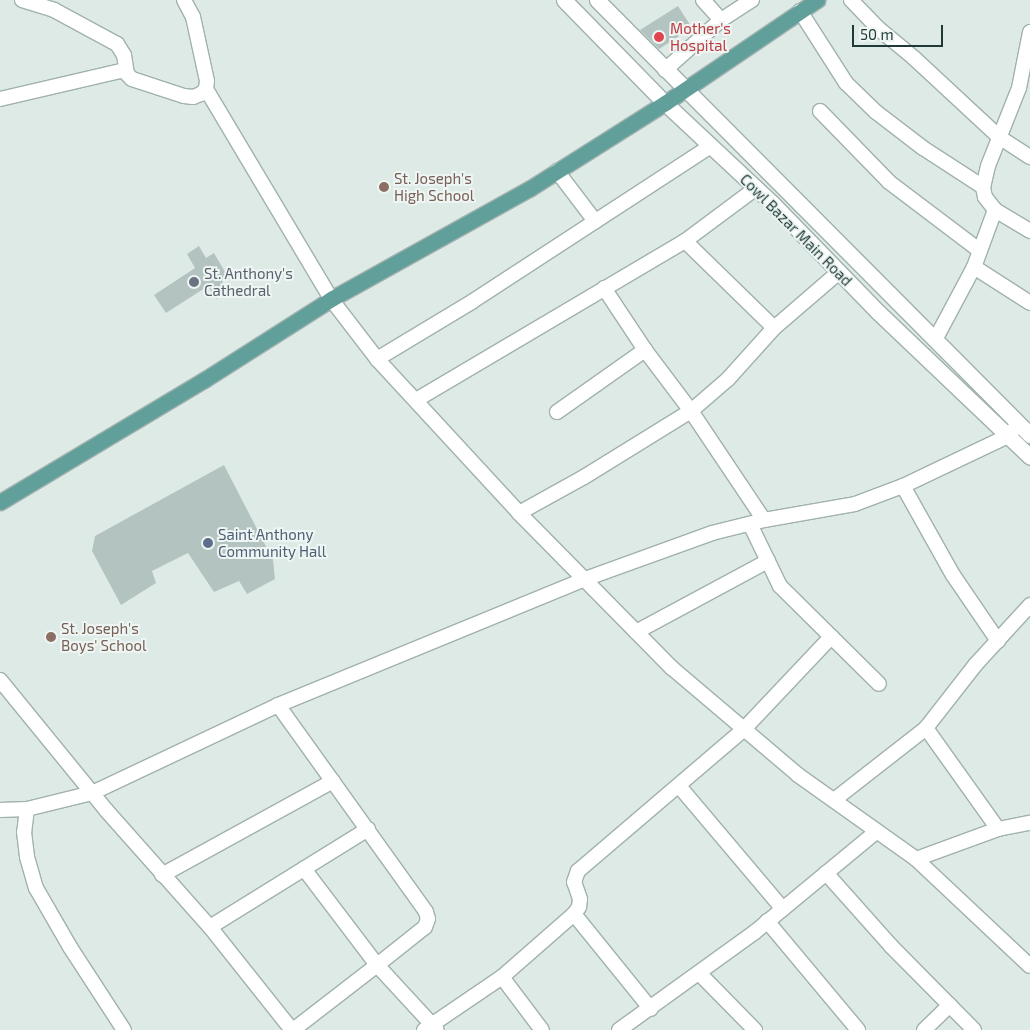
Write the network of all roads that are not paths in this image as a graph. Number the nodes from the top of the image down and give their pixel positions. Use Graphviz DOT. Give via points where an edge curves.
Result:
graph roads {
  1 [pos="22,0"];
  2 [pos="184,0"];
  3 [pos="564,0"];
  4 [pos="596,0"];
  5 [pos="703,0"];
  6 [pos="752,0"];
  7 [pos="817,0"];
  8 [pos="851,0"];
  9 [pos="800,11"];
  10 [pos="721,20"];
  11 [pos="1030,32"];
  12 [pos="125,70"];
  13 [pos="665,70"];
  14 [pos="206,89"];
  15 [pos="684,90"];
  16 [pos="1025,90"];
  17 [pos="0,98"];
  18 [pos="665,103"];
  19 [pos="820,111"];
  20 [pos="999,136"];
  21 [pos="711,146"];
  22 [pos="1030,157"];
  23 [pos="557,171"];
  24 [pos="982,187"];
  25 [pos="756,188"];
  26 [pos="995,210"];
  27 [pos="595,221"];
  28 [pos="1030,232"];
  29 [pos="685,241"];
  30 [pos="979,250"];
  31 [pos="974,267"];
  32 [pos="838,272"];
  33 [pos="604,288"];
  34 [pos="331,299"];
  35 [pos="1030,303"];
  36 [pos="774,328"];
  37 [pos="935,340"];
  38 [pos="644,350"];
  39 [pos="377,359"];
  40 [pos="416,400"];
  41 [pos="691,411"];
  42 [pos="557,412"];
  43 [pos="1019,424"];
  44 [pos="1030,435"];
  45 [pos="1008,436"];
  46 [pos="1030,457"];
  47 [pos="903,486"];
  48 [pos="0,502"];
  49 [pos="519,513"];
  50 [pos="764,520"];
  51 [pos="750,524"];
  52 [pos="768,561"];
  53 [pos="584,579"];
  54 [pos="1030,605"];
  55 [pos="636,632"];
  56 [pos="831,637"];
  57 [pos="998,641"];
  58 [pos="0,680"];
  59 [pos="879,684"];
  60 [pos="278,705"];
  61 [pos="926,728"];
  62 [pos="744,729"];
  63 [pos="333,780"];
  64 [pos="679,786"];
  65 [pos="92,793"];
  66 [pos="834,800"];
  67 [pos="27,809"];
  68 [pos="0,810"];
  69 [pos="1030,823"];
  70 [pos="998,829"];
  71 [pos="368,830"];
  72 [pos="877,831"];
  73 [pos="916,859"];
  74 [pos="304,869"];
  75 [pos="826,873"];
  76 [pos="162,875"];
  77 [pos="783,909"];
  78 [pos="574,914"];
  79 [pos="767,921"];
  80 [pos="210,927"];
  81 [pos="377,966"];
  82 [pos="1030,966"];
  83 [pos="699,973"];
  84 [pos="502,977"];
  85 [pos="950,1005"];
  86 [pos="651,1009"];
  87 [pos="432,1028"];
  88 [pos="124,1030"];
  89 [pos="293,1030"];
  90 [pos="542,1030"];
  91 [pos="619,1030"];
  92 [pos="754,1030"];
  93 [pos="858,1030"];
  94 [pos="924,1030"];
  95 [pos="974,1030"];
  1 -- 12 [label="street" via="54,10 117,44 124,55"];
  2 -- 14 [label="street" via="193,17"];
  3 -- 18 [label="street, Cowl Bazar Main Road"];
  4 -- 13 [label="street, Cowl Bazar Main Road"];
  5 -- 10 [label="street"];
  6 -- 10 [label="street"];
  7 -- 9 [label="main road"];
  8 -- 20 [label="street"];
  9 -- 15 [label="main road"];
  9 -- 24 [label="street" via="846,83 876,112 923,148"];
  10 -- 13 [label="street"];
  11 -- 16 [label="street"];
  12 -- 14 [label="street" via="132,79 184,96 193,97"];
  12 -- 17 [label="street"];
  13 -- 15 [label="street, Cowl Bazar Main Road"];
  14 -- 34 [label="street"];
  15 -- 18 [label="main road"];
  15 -- 37 [label="street, Cowl Bazar Main Road"];
  16 -- 20 [label="street"];
  18 -- 21 [label="street, Cowl Bazar Main Road"];
  18 -- 23 [label="main road"];
  19 -- 30 [label="street" via="889,182"];
  20 -- 22 [label="street"];
  20 -- 24 [label="street"];
  21 -- 25 [label="street, Cowl Bazar Main Road"];
  21 -- 27 [label="street"];
  23 -- 27 [label="street"];
  23 -- 34 [label="main road"];
  24 -- 26 [label="street"];
  25 -- 29 [label="street"];
  25 -- 32 [label="street, Cowl Bazar Main Road"];
  26 -- 28 [label="street"];
  26 -- 30 [label="street"];
  27 -- 39 [label="street"];
  29 -- 33 [label="street"];
  29 -- 36 [label="street"];
  30 -- 31 [label="street"];
  31 -- 35 [label="street"];
  31 -- 37 [label="street"];
  32 -- 36 [label="street"];
  32 -- 45 [label="street, Cowl Bazar Main Road"];
  33 -- 38 [label="street"];
  33 -- 40 [label="street"];
  34 -- 39 [label="street"];
  34 -- 48 [label="main road" via="204,380"];
  36 -- 41 [label="street" via="728,379"];
  37 -- 43 [label="street, Cowl Bazar Main Road"];
  38 -- 41 [label="street"];
  38 -- 42 [label="street"];
  39 -- 40 [label="street"];
  40 -- 49 [label="street"];
  41 -- 49 [label="street"];
  41 -- 50 [label="street"];
  43 -- 44 [label="street, Cowl Bazar Main Road"];
  43 -- 45 [label="street"];
  45 -- 46 [label="street, Cowl Bazar Main Road"];
  45 -- 47 [label="street"];
  47 -- 50 [label="street" via="855,504"];
  47 -- 57 [label="street" via="954,575"];
  49 -- 53 [label="street"];
  50 -- 51 [label="street"];
  51 -- 52 [label="street"];
  51 -- 53 [label="street" via="712,533"];
  52 -- 55 [label="street"];
  52 -- 56 [label="street" via="780,586"];
  53 -- 55 [label="street"];
  53 -- 60 [label="street"];
  54 -- 57 [label="street"];
  55 -- 62 [label="street" via="672,668"];
  56 -- 59 [label="street"];
  56 -- 62 [label="street"];
  57 -- 61 [label="street"];
  58 -- 65 [label="street"];
  60 -- 63 [label="street"];
  60 -- 65 [label="street"];
  61 -- 66 [label="street"];
  61 -- 70 [label="street"];
  62 -- 64 [label="street"];
  62 -- 66 [label="street" via="798,775"];
  63 -- 71 [label="street"];
  63 -- 76 [label="street"];
  64 -- 77 [label="street"];
  64 -- 78 [label="street" via="578,871 574,882 580,899"];
  65 -- 67 [label="street"];
  65 -- 76 [label="street"];
  66 -- 72 [label="street"];
  67 -- 68 [label="street"];
  67 -- 88 [label="street" via="24,832 26,857 36,888"];
  69 -- 70 [label="street"];
  70 -- 73 [label="street"];
  71 -- 74 [label="street"];
  71 -- 81 [label="street" via="428,919 425,927"];
  72 -- 73 [label="street"];
  72 -- 75 [label="street"];
  73 -- 82 [label="street"];
  74 -- 80 [label="street"];
  74 -- 81 [label="street"];
  75 -- 77 [label="street"];
  75 -- 85 [label="street" via="891,946"];
  76 -- 80 [label="street"];
  77 -- 79 [label="street"];
  78 -- 84 [label="street"];
  78 -- 86 [label="street"];
  79 -- 83 [label="street"];
  79 -- 93 [label="street"];
  80 -- 89 [label="street"];
  81 -- 87 [label="street"];
  81 -- 89 [label="street"];
  83 -- 86 [label="street"];
  83 -- 92 [label="street"];
  84 -- 87 [label="street"];
  84 -- 90 [label="street"];
  85 -- 94 [label="street"];
  85 -- 95 [label="street"];
  86 -- 91 [label="street"];
}
